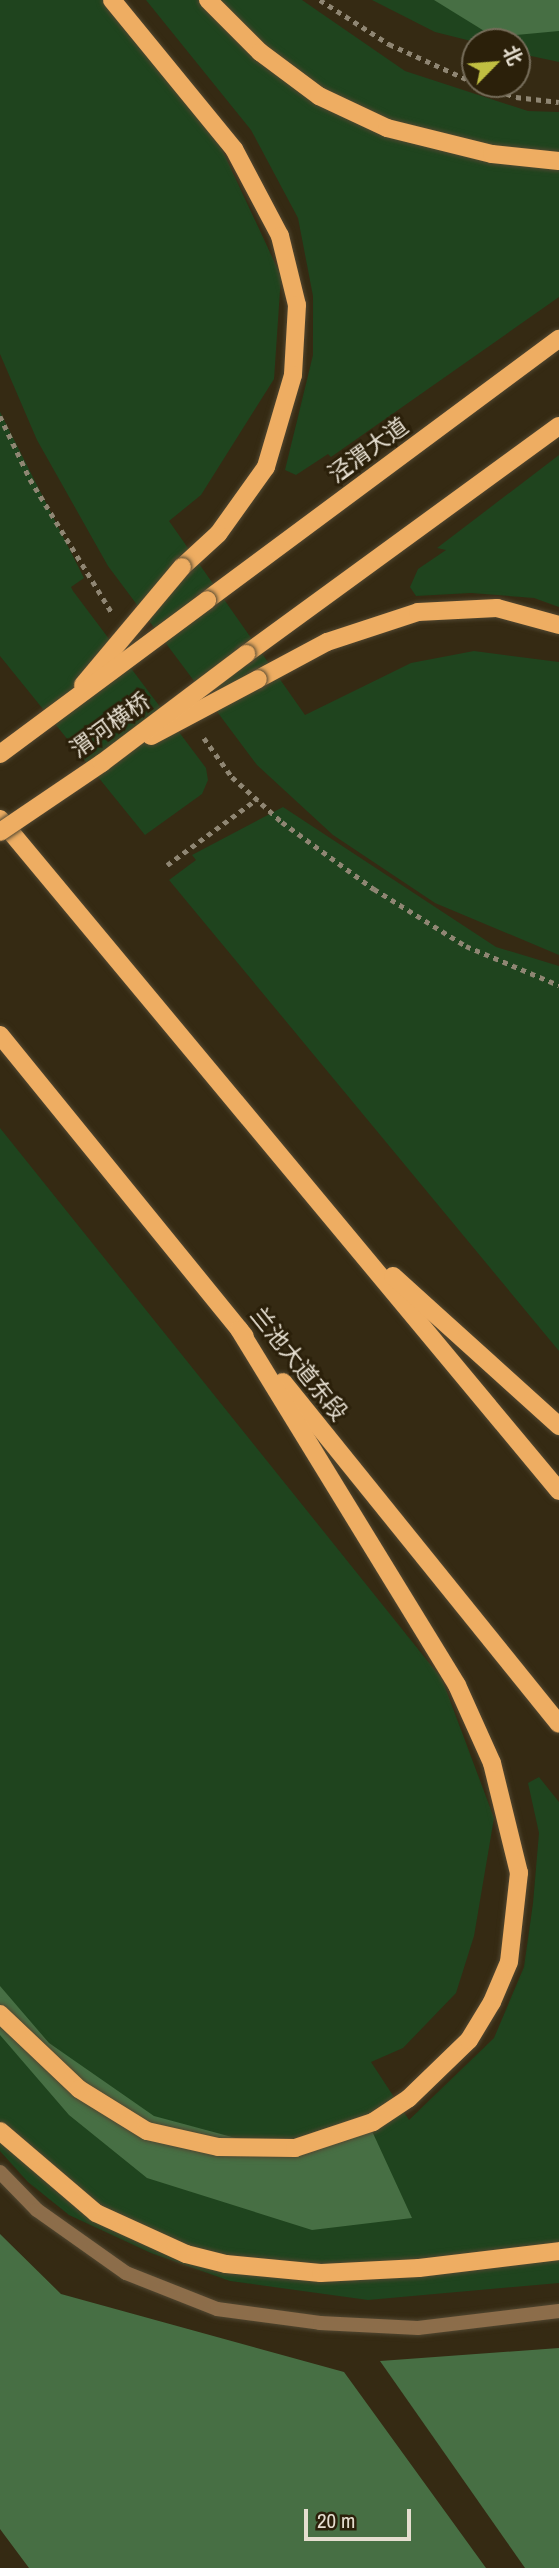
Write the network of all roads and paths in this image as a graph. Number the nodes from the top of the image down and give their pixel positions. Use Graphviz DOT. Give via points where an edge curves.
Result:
graph roads {
  1 [pos="112,0"];
  2 [pos="208,0"];
  3 [pos="320,0"];
  4 [pos="461,76"];
  5 [pos="523,98"];
  6 [pos="559,103"];
  7 [pos="559,161"];
  8 [pos="559,340"];
  9 [pos="0,416"];
  10 [pos="559,426"];
  11 [pos="207,600"];
  12 [pos="119,623"];
  13 [pos="559,625"];
  14 [pos="60,712"];
  15 [pos="200,733"];
  16 [pos="0,754"];
  17 [pos="102,763"];
  18 [pos="257,799"];
  19 [pos="0,819"];
  20 [pos="0,832"];
  21 [pos="167,865"];
  22 [pos="559,985"];
  23 [pos="0,1035"];
  24 [pos="347,1234"];
  25 [pos="239,1329"];
  26 [pos="559,1426"];
  27 [pos="559,1491"];
  28 [pos="559,1724"];
  29 [pos="0,2014"];
  30 [pos="0,2131"];
  31 [pos="0,2172"];
  32 [pos="559,2251"];
  33 [pos="559,2311"];
  1 -- 14 [label="main road, bridge" via="234,149 280,236 297,305 293,375 266,467 218,534 182,568"];
  2 -- 7 [label="main road" via="260,52 319,96 387,128 492,154"];
  3 -- 4 [label="path" via="389,44"];
  5 -- 6 [label="path"];
  8 -- 11 [label="main road, 泾渭大道"];
  9 -- 12 [label="path" via="87,579"];
  10 -- 17 [label="main road, 渭河横桥, bridge"];
  11 -- 14 [label="main road, 渭河横桥, bridge"];
  13 -- 17 [label="main road, bridge" via="498,608 418,612 327,642"];
  14 -- 16 [label="main road, 渭河横桥, bridge"];
  15 -- 18 [label="path" via="232,777"];
  17 -- 20 [label="main road, 渭河横桥, bridge"];
  18 -- 21 [label="path"];
  18 -- 22 [label="path" via="374,889 443,932"];
  19 -- 24 [label="main road"];
  23 -- 25 [label="main road, 兰池大道东段"];
  24 -- 26 [label="main road"];
  24 -- 27 [label="main road"];
  25 -- 28 [label="main road, 兰池大道东段"];
  25 -- 29 [label="main road" via="457,1685 492,1763 511,1824 519,1873 509,1962 492,2002 468,2040 409,2098 373,2122 295,2148 256,2150 184,2142 118,2117 26,2044"];
  30 -- 32 [label="main road" via="96,2213 186,2254 226,2264 321,2273 419,2268"];
  31 -- 33 [label="street" via="37,2210 126,2273 217,2309 320,2323 418,2328"];
}
